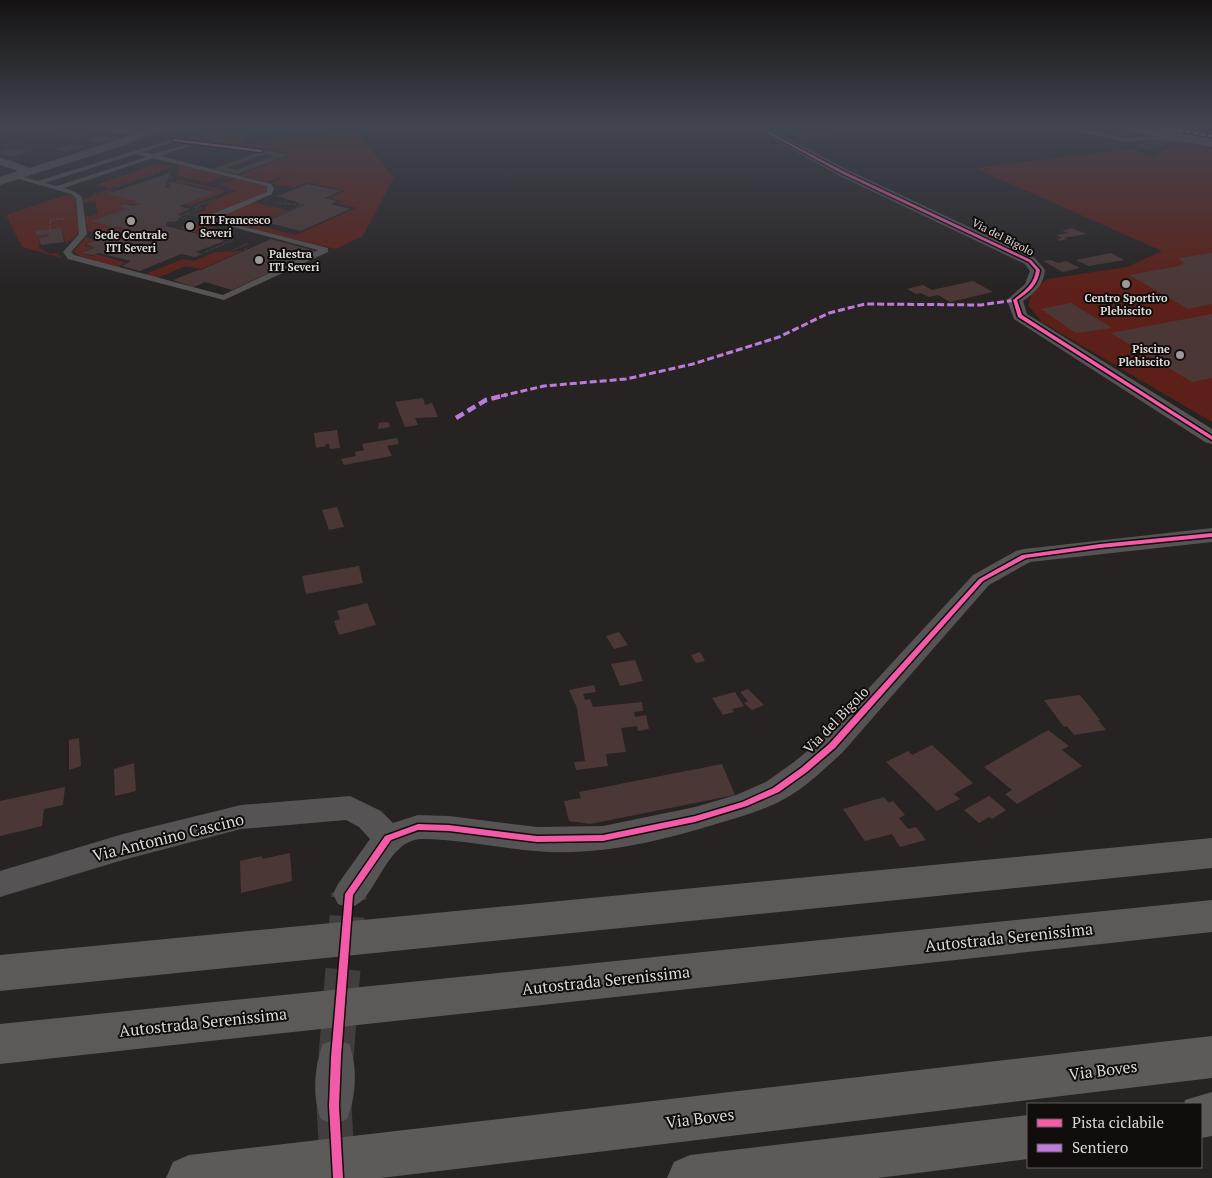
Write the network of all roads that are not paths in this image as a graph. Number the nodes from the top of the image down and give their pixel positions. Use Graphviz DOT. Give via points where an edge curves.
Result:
graph roads {
  1 [pos="31,181"];
  2 [pos="45,181"];
  3 [pos="93,181"];
  4 [pos="253,181"];
  5 [pos="861,181"];
  6 [pos="39,183"];
  7 [pos="56,189"];
  8 [pos="1212,438"];
  9 [pos="1212,535"];
  10 [pos="388,838"];
  11 [pos="1212,852"];
  12 [pos="0,884"];
  13 [pos="349,894"];
  14 [pos="1212,916"];
  15 [pos="0,974"];
  16 [pos="0,1044"];
  17 [pos="336,1057"];
  18 [pos="1212,1057"];
  19 [pos="334,1106"];
  20 [pos="1027,1137"];
  21 [pos="189,1178"];
  22 [pos="690,1178"];
  1 -- 6 [label="lane"];
  2 -- 6 [label="lane"];
  3 -- 7 [label="lane"];
  4 -- 7 [label="lane" via="269,185 270,193 213,218 219,223 325,250 224,298 71,256 67,252 83,234 79,197"];
  5 -- 8 [label="street, Via del Bigolo" via="1030,261 1038,270 1037,278 1030,289 1015,300 1020,316"];
  6 -- 7 [label="lane"];
  9 -- 10 [label="street, Via del Bigolo" via="1024,556 981,580 832,746 776,790 744,804 695,819 603,838 537,839 418,826"];
  10 -- 12 [label="street, Via Antonino Cascino" via="370,819 350,808 241,817"];
  10 -- 13 [label="street"];
  11 -- 15 [label="highway"];
  14 -- 16 [label="highway, Autostrada Serenissima"];
  17 -- 19 [label="street"];
  18 -- 21 [label="highway, Via Boves"];
  20 -- 22 [label="highway"];
}
